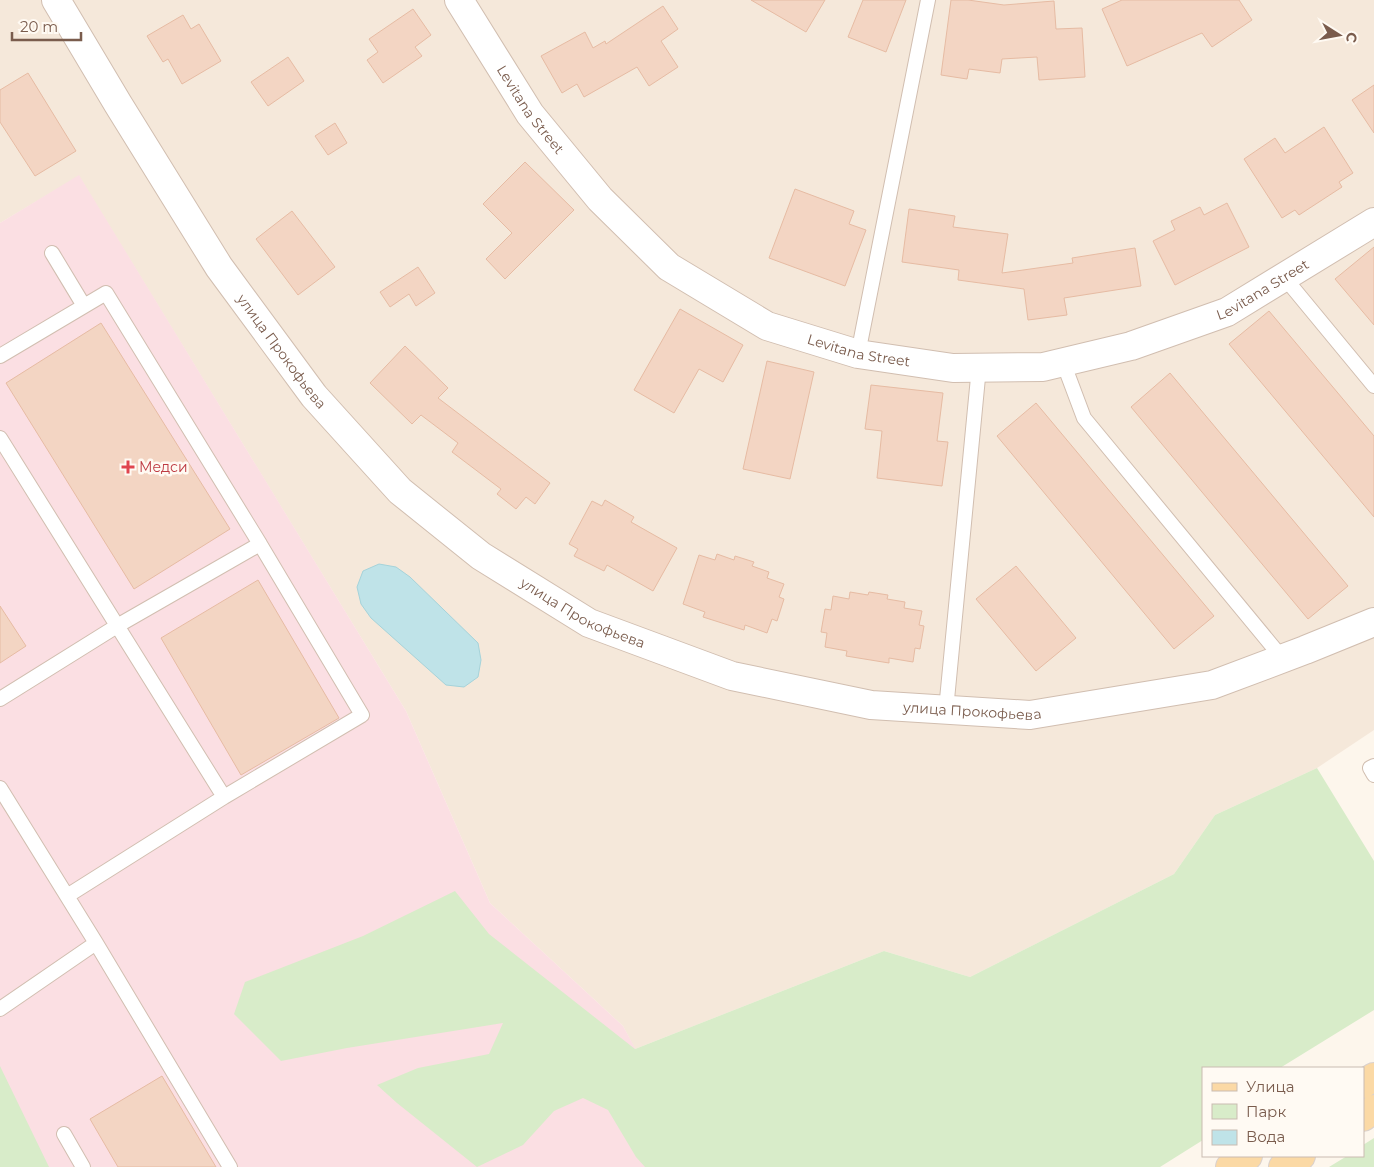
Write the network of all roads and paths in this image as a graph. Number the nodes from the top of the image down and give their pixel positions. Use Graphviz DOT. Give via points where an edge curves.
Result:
graph roads {
  1 [pos="56,0"];
  2 [pos="459,0"];
  3 [pos="928,0"];
  4 [pos="1374,222"];
  5 [pos="52,253"];
  6 [pos="1284,277"];
  7 [pos="84,306"];
  8 [pos="858,354"];
  9 [pos="0,356"];
  10 [pos="1063,362"];
  11 [pos="978,367"];
  12 [pos="1374,386"];
  13 [pos="0,438"];
  14 [pos="260,544"];
  15 [pos="1374,622"];
  16 [pos="117,626"];
  17 [pos="1283,659"];
  18 [pos="0,699"];
  19 [pos="946,710"];
  20 [pos="1374,766"];
  21 [pos="1374,775"];
  22 [pos="0,788"];
  23 [pos="224,798"];
  24 [pos="67,896"];
  25 [pos="96,943"];
  26 [pos="0,1009"];
  27 [pos="64,1134"];
  28 [pos="1246,1157"];
  29 [pos="1299,1157"];
  30 [pos="83,1167"];
  31 [pos="230,1167"];
  32 [pos="1230,1167"];
  33 [pos="1283,1167"];
  1 -- 19 [label="street, улица Прокофьева" via="219,267 314,396 400,491 481,556 589,623 732,676 871,705"];
  2 -- 8 [label="street, Levitana Street" via="530,114 600,199 669,267 767,326"];
  3 -- 8 [label="lane"];
  4 -- 6 [label="street, Levitana Street"];
  5 -- 7 [label="lane"];
  6 -- 10 [label="street, Levitana Street" via="1227,312 1131,346"];
  6 -- 12 [label="lane"];
  7 -- 9 [label="lane"];
  7 -- 14 [label="lane" via="106,293"];
  8 -- 11 [label="street, Levitana Street" via="952,368"];
  10 -- 11 [label="street, Levitana Street" via="1043,367"];
  10 -- 17 [label="lane" via="1084,418"];
  11 -- 19 [label="lane"];
  13 -- 16 [label="lane"];
  14 -- 16 [label="lane"];
  14 -- 23 [label="lane" via="362,715"];
  15 -- 17 [label="street, улица Прокофьева"];
  16 -- 18 [label="lane"];
  16 -- 23 [label="lane"];
  17 -- 19 [label="street, улица Прокофьева" via="1212,685 1030,715"];
  20 -- 21 [label="lane" via="1370,768"];
  22 -- 24 [label="lane"];
  23 -- 24 [label="lane"];
  24 -- 25 [label="lane"];
  25 -- 26 [label="lane"];
  25 -- 31 [label="lane"];
  27 -- 30 [label="lane"];
  28 -- 32 [label="main road"];
  29 -- 33 [label="main road"];
}
